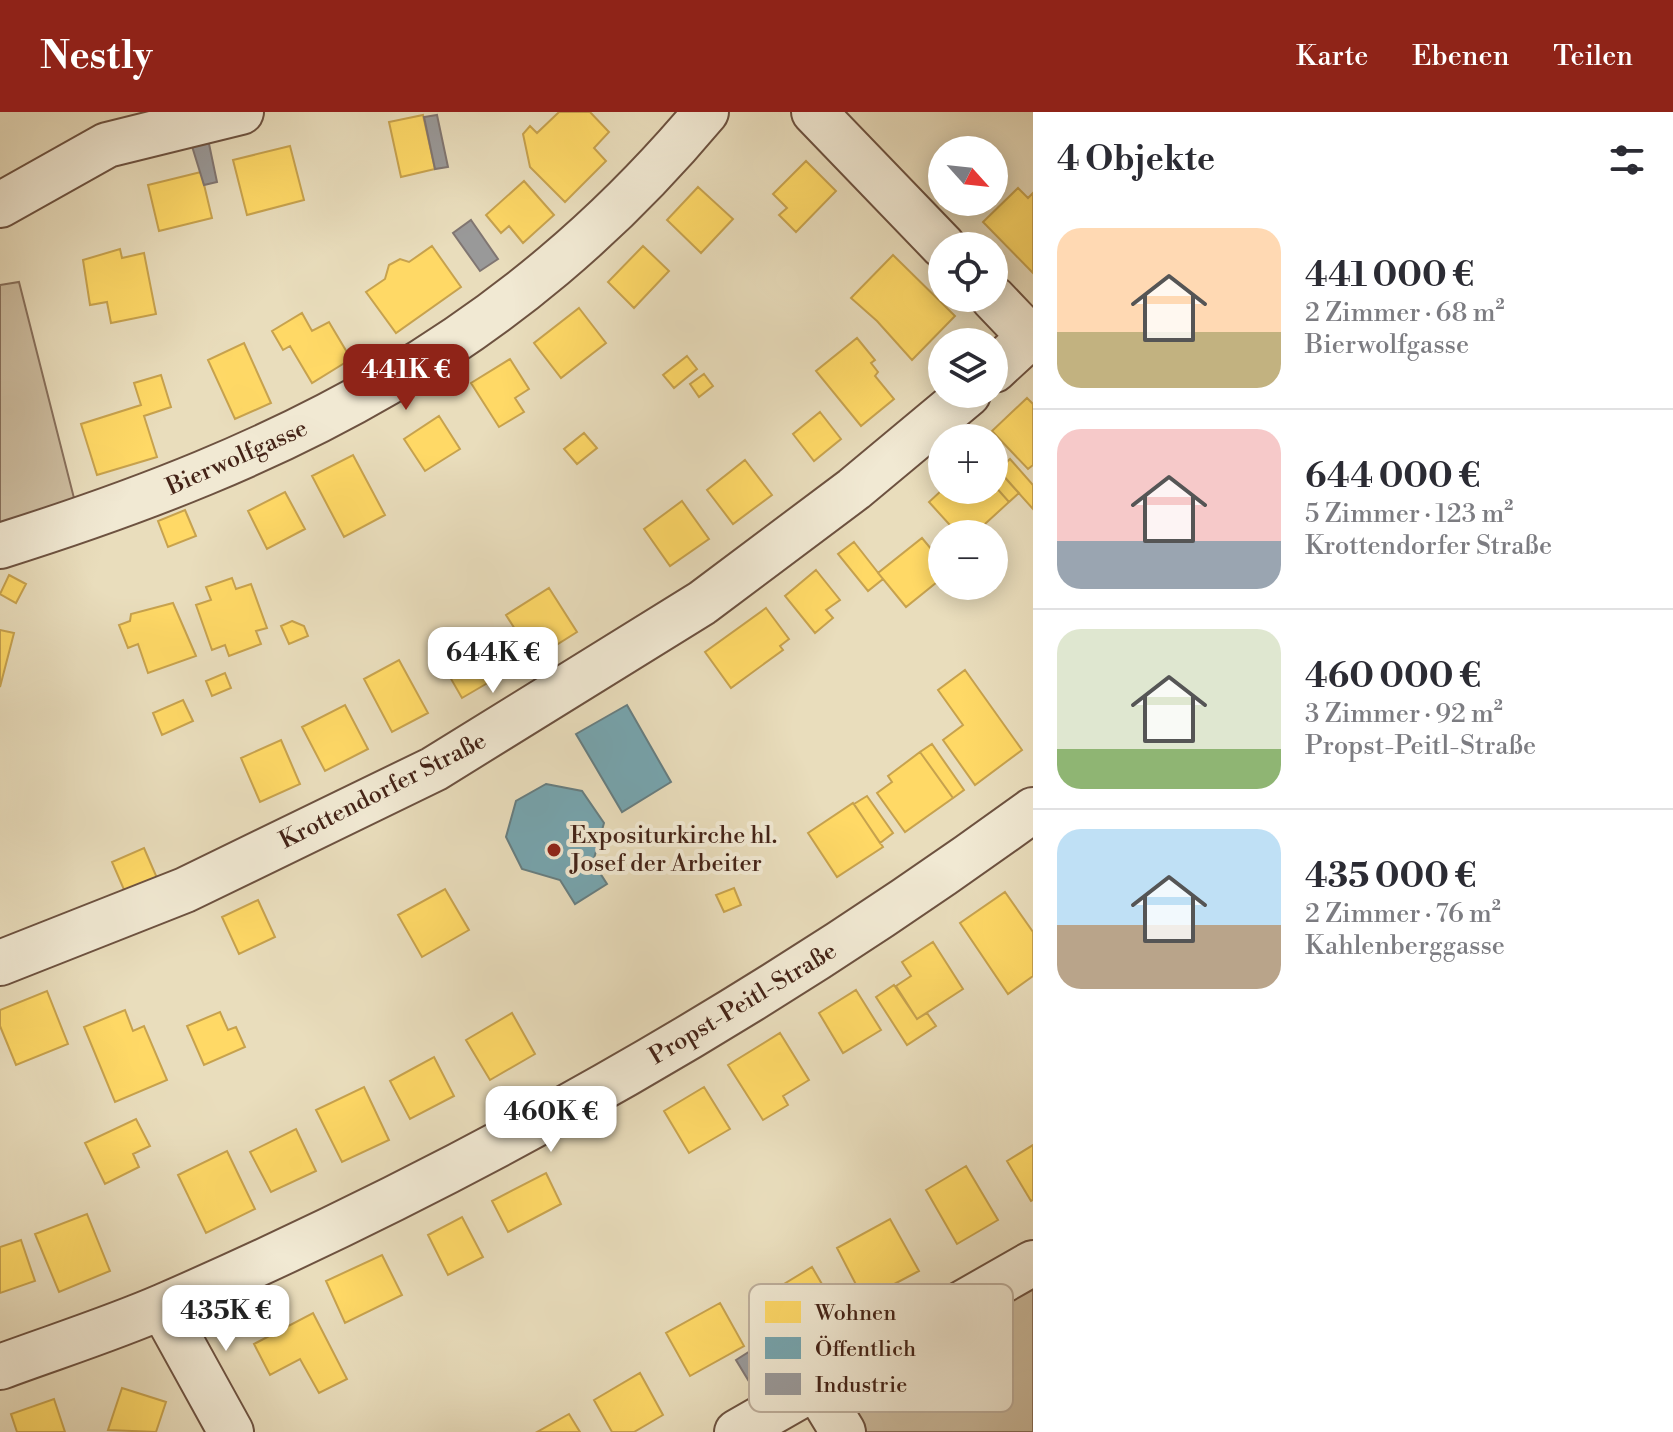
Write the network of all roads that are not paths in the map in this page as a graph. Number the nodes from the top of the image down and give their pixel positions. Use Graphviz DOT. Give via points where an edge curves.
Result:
graph roads {
  1 [pos="241,112"];
  2 [pos="706,112"];
  3 [pos="814,112"];
  4 [pos="0,205"];
  5 [pos="930,232"];
  6 [pos="1007,312"];
  7 [pos="1032,337"];
  8 [pos="1008,358"];
  9 [pos="951,408"];
  10 [pos="0,546"];
  11 [pos="1033,810"];
  12 [pos="0,963"];
  13 [pos="1033,1263"];
  14 [pos="997,1284"];
  15 [pos="162,1307"];
  16 [pos="0,1367"];
  17 [pos="774,1412"];
  18 [pos="831,1412"];
  19 [pos="231,1432"];
  20 [pos="737,1432"];
  21 [pos="843,1432"];
  1 -- 4 [label="street" via="107,145"];
  2 -- 10 [label="street, Bierwolfgasse" via="581,245 501,310 414,368 337,414 244,458 123,507"];
  3 -- 5 [label="street"];
  6 -- 7 [label="street"];
  7 -- 8 [label="street"];
  9 -- 12 [label="street, Krottendorfer Straße" via="739,576 620,657 447,762 185,890"];
  11 -- 15 [label="street, Propst-Peitl-Straße" via="826,955 606,1087 325,1231"];
  13 -- 14 [label="street"];
  15 -- 16 [label="street, Propst-Peitl-Straße"];
  15 -- 19 [label="street"];
  17 -- 20 [label="street"];
  18 -- 21 [label="street"];
}
